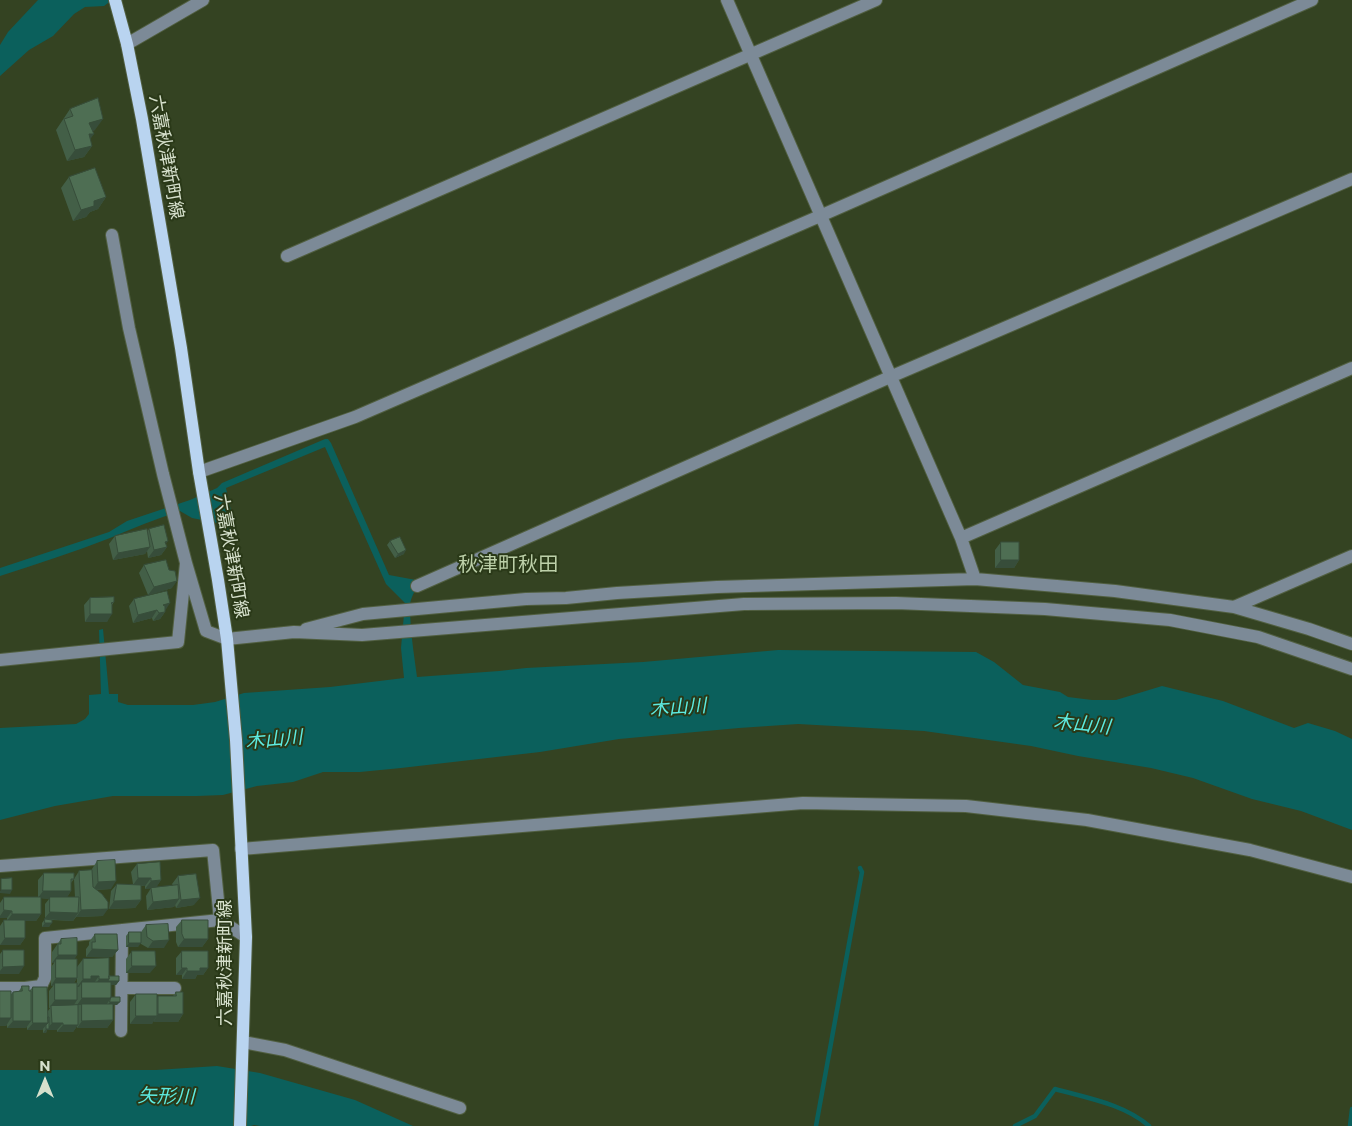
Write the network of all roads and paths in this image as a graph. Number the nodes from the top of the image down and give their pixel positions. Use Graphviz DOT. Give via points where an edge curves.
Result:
graph roads {
  1 [pos="115,0"];
  2 [pos="203,0"];
  3 [pos="727,0"];
  4 [pos="876,0"];
  5 [pos="1312,0"];
  6 [pos="127,44"];
  7 [pos="750,54"];
  8 [pos="1352,179"];
  9 [pos="820,216"];
  10 [pos="112,235"];
  11 [pos="287,256"];
  12 [pos="1352,368"];
  13 [pos="890,377"];
  14 [pos="199,472"];
  15 [pos="961,538"];
  16 [pos="1352,556"];
  17 [pos="186,563"];
  18 [pos="975,580"];
  19 [pos="417,586"];
  20 [pos="1234,607"];
  21 [pos="294,632"];
  22 [pos="227,639"];
  23 [pos="1352,644"];
  24 [pos="0,660"];
  25 [pos="1352,669"];
  26 [pos="241,850"];
  27 [pos="0,866"];
  28 [pos="1352,876"];
  29 [pos="220,920"];
  30 [pos="122,930"];
  31 [pos="246,937"];
  32 [pos="0,988"];
  33 [pos="122,988"];
  34 [pos="175,988"];
  35 [pos="121,1031"];
  36 [pos="243,1042"];
  37 [pos="460,1108"];
  38 [pos="240,1126"];
  1 -- 6 [label="main road, 六嘉秋津新町線"];
  2 -- 6 [label="street"];
  3 -- 7 [label="street"];
  4 -- 7 [label="street"];
  5 -- 9 [label="street"];
  6 -- 14 [label="main road, 六嘉秋津新町線" via="156,199"];
  7 -- 9 [label="street"];
  7 -- 11 [label="street"];
  8 -- 13 [label="street"];
  9 -- 13 [label="street"];
  9 -- 14 [label="street" via="355,417"];
  10 -- 17 [label="street" via="129,328"];
  12 -- 15 [label="street"];
  13 -- 15 [label="street"];
  13 -- 19 [label="street"];
  14 -- 22 [label="main road, 六嘉秋津新町線"];
  15 -- 18 [label="street"];
  16 -- 20 [label="street"];
  17 -- 22 [label="street" via="206,631"];
  17 -- 24 [label="street" via="178,642"];
  18 -- 20 [label="street" via="1115,591"];
  18 -- 21 [label="street" via="717,587 526,599 363,614"];
  20 -- 23 [label="street"];
  21 -- 22 [label="street"];
  21 -- 25 [label="street" via="362,635 744,604 896,602 1170,620 1258,637"];
  22 -- 26 [label="main road, 六嘉秋津新町線"];
  26 -- 28 [label="street" via="803,803 966,806 1097,822 1250,850"];
  26 -- 31 [label="main road, 六嘉秋津新町線"];
  27 -- 29 [label="street" via="213,850"];
  29 -- 30 [label="street"];
  29 -- 31 [label="street"];
  30 -- 32 [label="street" via="45,938 45,978 41,986"];
  30 -- 33 [label="street"];
  31 -- 36 [label="main road, 六嘉秋津新町線"];
  33 -- 34 [label="street"];
  33 -- 35 [label="street"];
  36 -- 37 [label="street" via="285,1050"];
  36 -- 38 [label="main road, 六嘉秋津新町線"];
}
